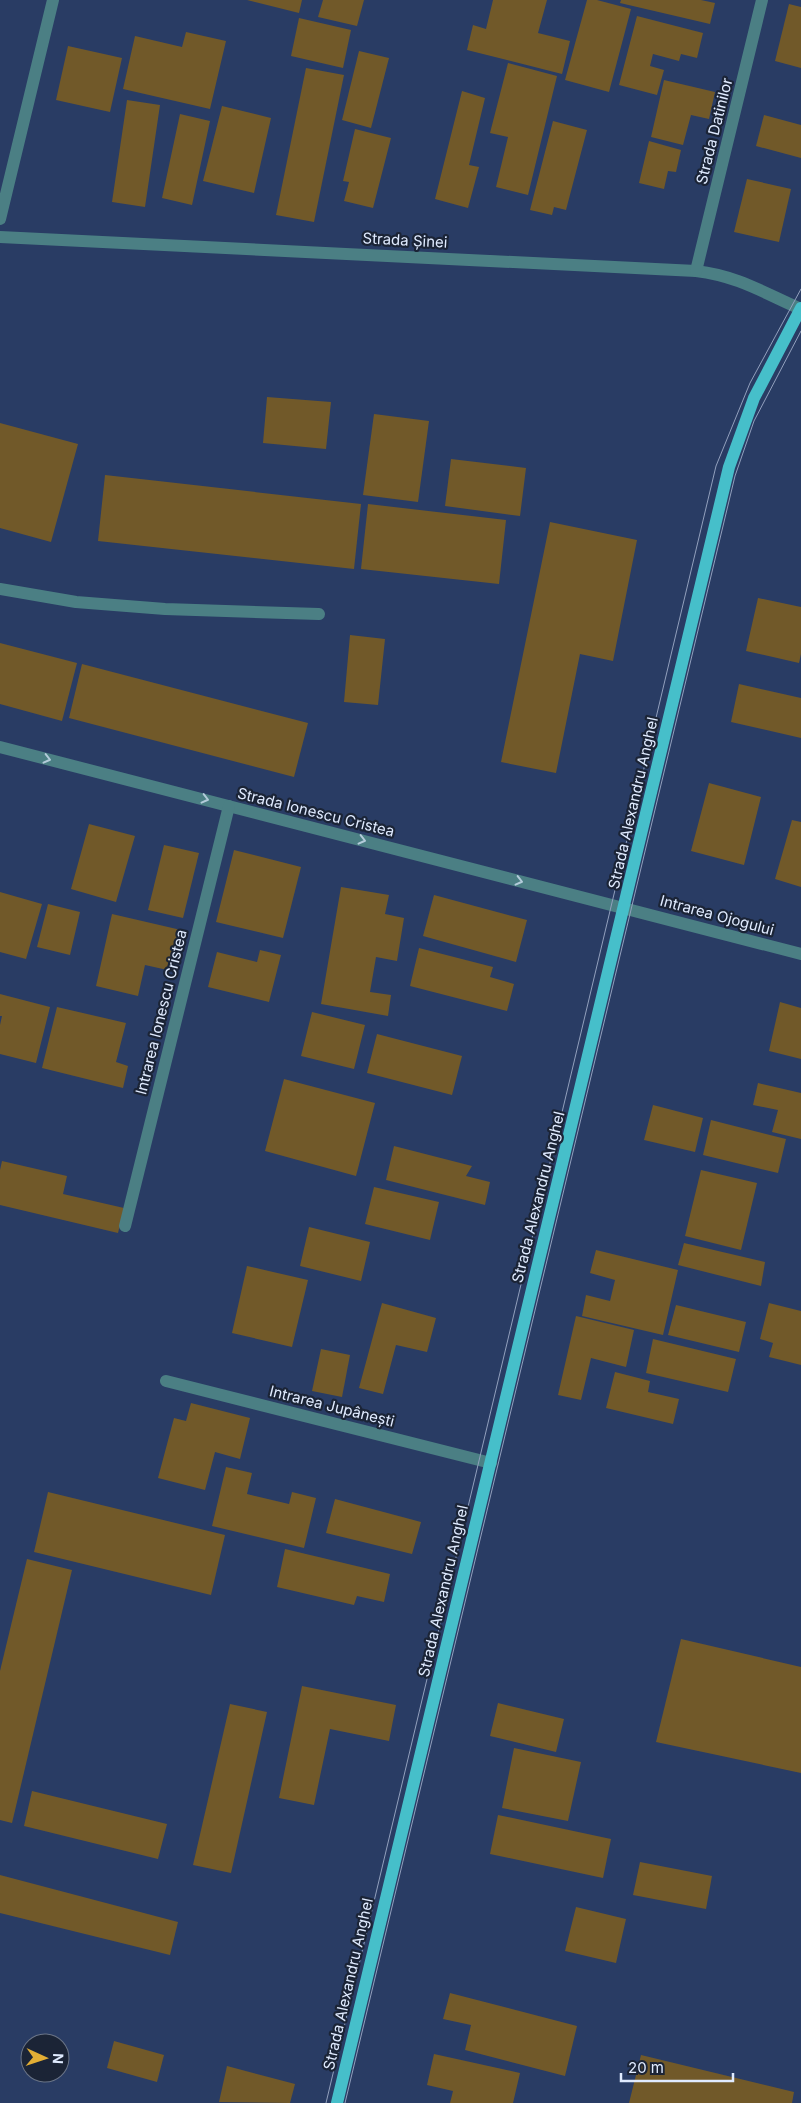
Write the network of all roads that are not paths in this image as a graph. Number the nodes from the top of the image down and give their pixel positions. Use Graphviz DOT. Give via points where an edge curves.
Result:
graph roads {
  1 [pos="53,0"];
  2 [pos="762,0"];
  3 [pos="0,219"];
  4 [pos="0,237"];
  5 [pos="696,271"];
  6 [pos="801,309"];
  7 [pos="0,589"];
  8 [pos="319,614"];
  9 [pos="0,747"];
  10 [pos="229,806"];
  11 [pos="624,908"];
  12 [pos="801,954"];
  13 [pos="125,1226"];
  14 [pos="166,1381"];
  15 [pos="490,1463"];
  16 [pos="337,2103"];
  1 -- 3 [label="street"];
  2 -- 5 [label="street, Strada Datinilor"];
  4 -- 5 [label="street, Strada Șinei"];
  5 -- 6 [label="street, Strada Șinei" via="733,278"];
  6 -- 11 [label="main road, Strada Alexandru Anghel" via="754,398 730,467"];
  7 -- 8 [label="street" via="76,602 165,609"];
  9 -- 10 [label="street, Strada Ionescu Cristea, one-way"];
  10 -- 11 [label="street, Strada Ionescu Cristea, one-way"];
  10 -- 13 [label="street, Intrarea Ionescu Cristea"];
  11 -- 12 [label="street, Intrarea Ojogului"];
  11 -- 15 [label="main road, Strada Alexandru Anghel"];
  14 -- 15 [label="street, Intrarea Jupânești"];
  15 -- 16 [label="main road, Strada Alexandru Anghel"];
}
